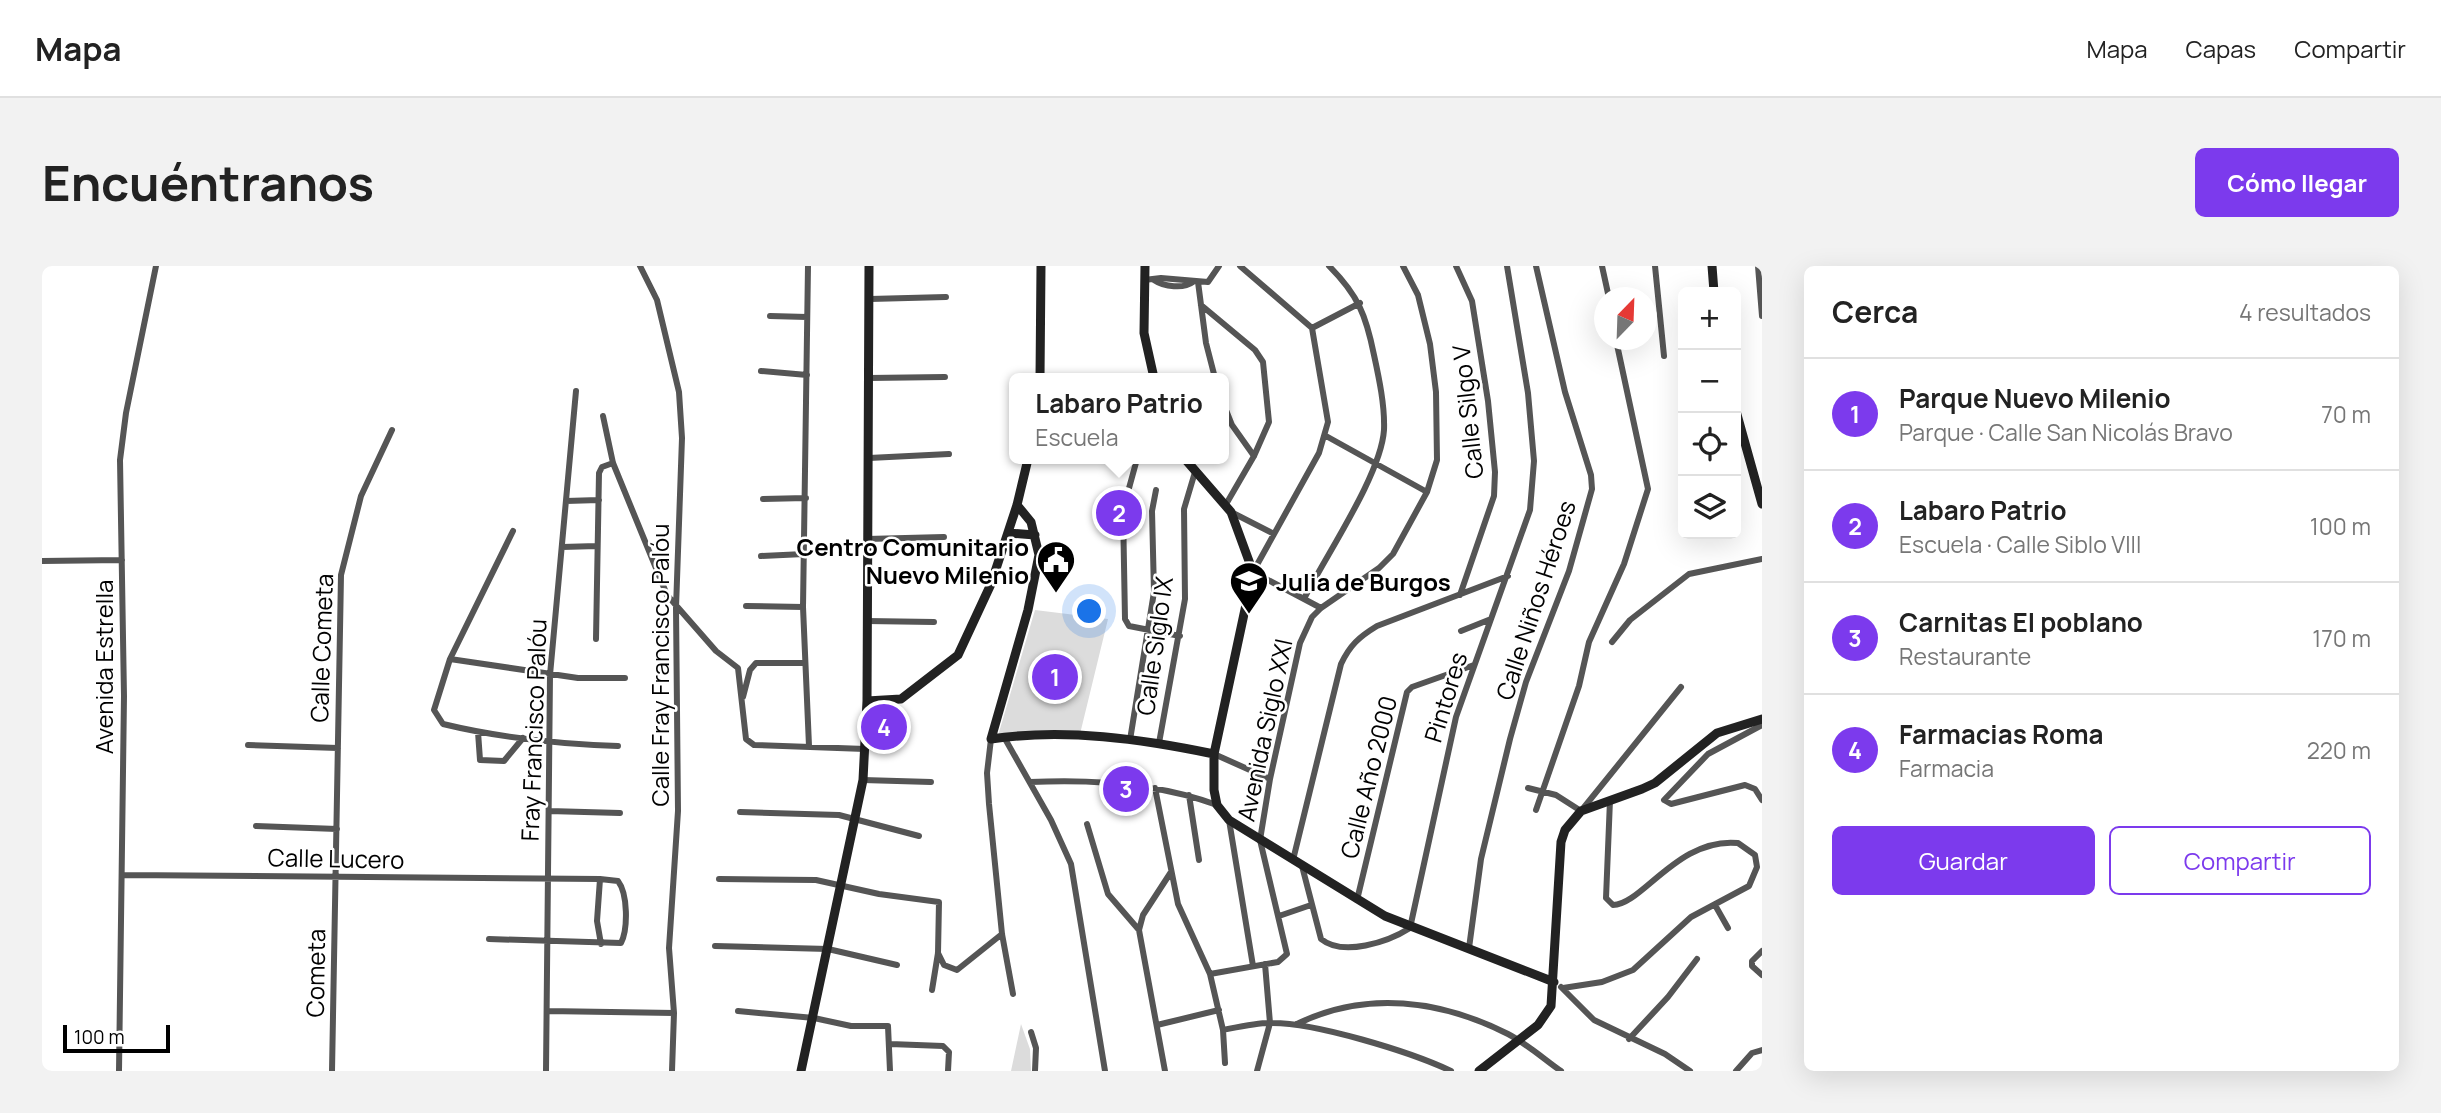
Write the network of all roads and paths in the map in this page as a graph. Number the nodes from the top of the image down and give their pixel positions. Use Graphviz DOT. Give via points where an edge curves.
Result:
graph roads {
  1 [pos="156,266"];
  2 [pos="640,266"];
  3 [pos="808,266"];
  4 [pos="869,266"];
  5 [pos="1041,266"];
  6 [pos="1145,266"];
  7 [pos="1219,266"];
  8 [pos="1240,266"];
  9 [pos="1329,266"];
  10 [pos="1403,266"];
  11 [pos="1456,266"];
  12 [pos="1507,266"];
  13 [pos="1536,266"];
  14 [pos="1602,266"];
  15 [pos="1655,266"];
  16 [pos="1712,266"];
  17 [pos="1758,266"];
  18 [pos="1149,280"];
  19 [pos="1195,282"];
  20 [pos="1607,287"];
  21 [pos="1714,287"];
  22 [pos="946,297"];
  23 [pos="870,299"];
  24 [pos="1360,303"];
  25 [pos="1200,305"];
  26 [pos="770,316"];
  27 [pos="1762,316"];
  28 [pos="807,317"];
  29 [pos="1311,328"];
  30 [pos="1618,350"];
  31 [pos="1664,356"];
  32 [pos="761,371"];
  33 [pos="1040,373"];
  34 [pos="1153,373"];
  35 [pos="1214,373"];
  36 [pos="807,374"];
  37 [pos="945,377"];
  38 [pos="869,378"];
  39 [pos="576,391"];
  40 [pos="1737,413"];
  41 [pos="603,415"];
  42 [pos="1229,416"];
  43 [pos="392,430"];
  44 [pos="1326,436"];
  45 [pos="949,454"];
  46 [pos="1254,456"];
  47 [pos="869,458"];
  48 [pos="613,463"];
  49 [pos="1377,463"];
  50 [pos="1027,464"];
  51 [pos="1136,464"];
  52 [pos="1189,464"];
  53 [pos="1195,472"];
  54 [pos="1156,490"];
  55 [pos="1427,492"];
  56 [pos="806,498"];
  57 [pos="762,499"];
  58 [pos="599,500"];
  59 [pos="566,501"];
  60 [pos="1762,504"];
  61 [pos="1017,505"];
  62 [pos="1228,509"];
  63 [pos="513,531"];
  64 [pos="1008,533"];
  65 [pos="1274,534"];
  66 [pos="1035,535"];
  67 [pos="944,537"];
  68 [pos="867,539"];
  69 [pos="597,546"];
  70 [pos="562,547"];
  71 [pos="804,554"];
  72 [pos="761,556"];
  73 [pos="1762,559"];
  74 [pos="122,560"];
  75 [pos="42,561"];
  76 [pos="1253,572"];
  77 [pos="1508,576"];
  78 [pos="1460,595"];
  79 [pos="1304,599"];
  80 [pos="746,606"];
  81 [pos="803,607"];
  82 [pos="676,608"];
  83 [pos="1321,608"];
  84 [pos="1492,619"];
  85 [pos="867,621"];
  86 [pos="934,622"];
  87 [pos="1150,630"];
  88 [pos="1461,631"];
  89 [pos="1180,636"];
  90 [pos="596,639"];
  91 [pos="1612,642"];
  92 [pos="450,659"];
  93 [pos="804,663"];
  94 [pos="1474,665"];
  95 [pos="550,675"];
  96 [pos="625,678"];
  97 [pos="1681,687"];
  98 [pos="743,699"];
  99 [pos="867,701"];
  100 [pos="1762,719"];
  101 [pos="1762,725"];
  102 [pos="478,732"];
  103 [pos="1004,737"];
  104 [pos="523,738"];
  105 [pos="991,739"];
  106 [pos="1130,740"];
  107 [pos="551,743"];
  108 [pos="1159,743"];
  109 [pos="248,745"];
  110 [pos="618,746"];
  111 [pos="809,746"];
  112 [pos="338,748"];
  113 [pos="865,748"];
  114 [pos="1214,754"];
  115 [pos="1270,779"];
  116 [pos="863,780"];
  117 [pos="931,782"];
  118 [pos="1030,782"];
  119 [pos="1155,788"];
  120 [pos="1528,788"];
  121 [pos="1544,791"];
  122 [pos="1189,794"];
  123 [pos="1610,800"];
  124 [pos="1762,800"];
  125 [pos="1217,805"];
  126 [pos="1536,810"];
  127 [pos="549,811"];
  128 [pos="1581,811"];
  129 [pos="620,813"];
  130 [pos="740,813"];
  131 [pos="856,820"];
  132 [pos="1229,820"];
  133 [pos="1087,824"];
  134 [pos="256,826"];
  135 [pos="337,829"];
  136 [pos="919,836"];
  137 [pos="1260,840"];
  138 [pos="1199,860"];
  139 [pos="1293,860"];
  140 [pos="1302,866"];
  141 [pos="1171,872"];
  142 [pos="123,875"];
  143 [pos="337,877"];
  144 [pos="600,879"];
  145 [pos="719,879"];
  146 [pos="549,880"];
  147 [pos="841,885"];
  148 [pos="1357,900"];
  149 [pos="1311,905"];
  150 [pos="1715,905"];
  151 [pos="1279,916"];
  152 [pos="1410,928"];
  153 [pos="1728,928"];
  154 [pos="1139,930"];
  155 [pos="1002,934"];
  156 [pos="489,939"];
  157 [pos="548,941"];
  158 [pos="601,944"];
  159 [pos="715,946"];
  160 [pos="1469,948"];
  161 [pos="828,949"];
  162 [pos="1762,951"];
  163 [pos="938,953"];
  164 [pos="1697,959"];
  165 [pos="1265,964"];
  166 [pos="897,965"];
  167 [pos="1253,966"];
  168 [pos="1210,974"];
  169 [pos="1762,975"];
  170 [pos="1554,982"];
  171 [pos="1563,988"];
  172 [pos="932,990"];
  173 [pos="1013,994"];
  174 [pos="1219,1010"];
  175 [pos="547,1011"];
  176 [pos="738,1011"];
  177 [pos="674,1013"];
  178 [pos="814,1018"];
  179 [pos="1270,1023"];
  180 [pos="1297,1024"];
  181 [pos="1157,1025"];
  182 [pos="1223,1030"];
  183 [pos="1031,1032"];
  184 [pos="1629,1039"];
  185 [pos="1519,1041"];
  186 [pos="890,1044"];
  187 [pos="1762,1050"];
  188 [pos="1225,1063"];
  189 [pos="1257,1070"];
  190 [pos="119,1071"];
  191 [pos="332,1071"];
  192 [pos="546,1071"];
  193 [pos="672,1071"];
  194 [pos="801,1071"];
  195 [pos="890,1071"];
  196 [pos="948,1071"];
  197 [pos="1035,1071"];
  198 [pos="1105,1071"];
  199 [pos="1165,1071"];
  200 [pos="1266,1071"];
  201 [pos="1451,1071"];
  202 [pos="1479,1071"];
  203 [pos="1561,1071"];
  204 [pos="1690,1071"];
  205 [pos="1736,1071"];
  1 -- 74 [label="street, Avenida Estrella" via="121,440"];
  2 -- 82 [label="street, Calle Fray Francisco Palóu" via="657,300 679,392 682,439"];
  3 -- 28 [label="street"];
  4 -- 23 [label="street"];
  5 -- 33 [label="street"];
  6 -- 18 [label="street"];
  7 -- 19 [label="street" via="1208,282"];
  8 -- 29 [label="street"];
  9 -- 24 [label="street"];
  10 -- 55 [label="street, Avenida Siglo XXI" via="1425,316 1436,392 1437,460"];
  11 -- 78 [label="street, Calle Silgo V" via="1472,301 1495,482"];
  12 -- 77 [label="street, Pintores" via="1528,393 1534,482 1530,510"];
  13 -- 160 [label="street, Calle Niños Héroes" via="1592,489 1569,571 1526,682 1510,739 1481,859"];
  14 -- 20 [label="street"];
  15 -- 31 [label="street"];
  16 -- 21 [label="street"];
  17 -- 27 [label="street"];
  18 -- 19 [label="street"];
  18 -- 34 [label="street" via="1144,333"];
  19 -- 25 [label="street"];
  22 -- 23 [label="street"];
  23 -- 38 [label="street"];
  24 -- 29 [label="street"];
  24 -- 49 [label="street" via="1384,418"];
  25 -- 35 [label="street"];
  25 -- 46 [label="street" via="1255,350 1263,362 1269,422"];
  26 -- 28 [label="street"];
  28 -- 36 [label="street"];
  29 -- 44 [label="street" via="1328,422"];
  30 -- 121 [label="street" via="1648,489 1620,575 1589,642"];
  32 -- 36 [label="street"];
  36 -- 56 [label="street"];
  37 -- 38 [label="street"];
  38 -- 47 [label="street"];
  39 -- 59 [label="street, Fray Francisco Palóu"];
  40 -- 60 [label="street"];
  41 -- 48 [label="street"];
  42 -- 46 [label="street"];
  43 -- 112 [label="street, Calle Cometa" via="361,496 341,575"];
  44 -- 49 [label="street"];
  44 -- 65 [label="street"];
  45 -- 47 [label="street"];
  46 -- 62 [label="street"];
  47 -- 68 [label="street"];
  48 -- 58 [label="street" via="601,467"];
  48 -- 82 [label="street" via="642,539"];
  49 -- 55 [label="street"];
  49 -- 79 [label="street"];
  50 -- 61 [label="street"];
  51 -- 87 [label="street" via="1124,510 1125,619 1129,626"];
  52 -- 53 [label="street"];
  53 -- 62 [label="street"];
  53 -- 89 [label="street, Calle Siglo IX" via="1184,509 1185,598"];
  54 -- 87 [label="street"];
  55 -- 83 [label="street, Avenida Siglo XXI" via="1393,554"];
  56 -- 57 [label="street"];
  56 -- 71 [label="street"];
  58 -- 59 [label="street"];
  58 -- 69 [label="street"];
  59 -- 70 [label="street, Fray Francisco Palóu"];
  61 -- 64 [label="street"];
  61 -- 66 [label="street"];
  62 -- 65 [label="street"];
  62 -- 76 [label="street"];
  63 -- 92 [label="street"];
  64 -- 66 [label="street"];
  64 -- 99 [label="street" via="986,596 958,655 901,699"];
  65 -- 76 [label="street"];
  66 -- 105 [label="street" via="1040,555 1028,611"];
  67 -- 68 [label="street"];
  68 -- 85 [label="street"];
  69 -- 70 [label="street"];
  69 -- 90 [label="street"];
  70 -- 95 [label="street, Fray Francisco Palóu"];
  71 -- 72 [label="street"];
  71 -- 81 [label="street"];
  73 -- 91 [label="street" via="1689,574 1630,620"];
  74 -- 75 [label="street"];
  74 -- 142 [label="street, Avenida Estrella"];
  76 -- 79 [label="street"];
  76 -- 114 [label="street"];
  77 -- 78 [label="street"];
  77 -- 84 [label="street, Pintores"];
  78 -- 139 [label="street" via="1377,626 1348,650"];
  79 -- 83 [label="street"];
  80 -- 81 [label="street"];
  81 -- 93 [label="street"];
  82 -- 98 [label="street" via="738,668"];
  82 -- 177 [label="street, Calle Fray Francisco Palóu" via="678,811 669,948"];
  83 -- 115 [label="street, Avenida Siglo XXI" via="1300,643"];
  84 -- 88 [label="street"];
  84 -- 94 [label="street, Pintores"];
  85 -- 86 [label="street"];
  85 -- 99 [label="street"];
  87 -- 89 [label="street"];
  87 -- 106 [label="street"];
  89 -- 108 [label="street, Calle Siglo IX"];
  92 -- 95 [label="street"];
  92 -- 102 [label="street" via="434,710 443,724"];
  93 -- 98 [label="street" via="756,663"];
  93 -- 111 [label="street"];
  94 -- 148 [label="street, Calle Año 2000" via="1407,692"];
  94 -- 152 [label="street, Pintores" via="1455,717"];
  95 -- 96 [label="street"];
  95 -- 107 [label="street, Fray Francisco Palóu"];
  97 -- 128 [label="street"];
  98 -- 111 [label="street" via="744,734 749,743"];
  99 -- 113 [label="street"];
  100 -- 123 [label="street" via="1717,733 1655,782"];
  101 -- 124 [label="street" via="1708,754 1664,800 1671,804 1745,785 1755,789"];
  102 -- 104 [label="street"];
  102 -- 104 [label="street" via="480,760 504,761"];
  103 -- 105 [label="street"];
  103 -- 106 [label="street" via="1036,733"];
  103 -- 118 [label="street"];
  104 -- 107 [label="street"];
  105 -- 155 [label="street" via="987,773"];
  106 -- 108 [label="street"];
  107 -- 110 [label="street"];
  107 -- 127 [label="street, Fray Francisco Palóu"];
  108 -- 114 [label="street"];
  109 -- 112 [label="street"];
  111 -- 113 [label="street"];
  112 -- 135 [label="street, Calle Cometa"];
  113 -- 116 [label="street"];
  114 -- 115 [label="street"];
  114 -- 125 [label="street"];
  115 -- 137 [label="street, Avenida Siglo XXI"];
  116 -- 117 [label="street"];
  116 -- 131 [label="street"];
  118 -- 119 [label="street"];
  118 -- 198 [label="street" via="1071,864"];
  119 -- 122 [label="street"];
  119 -- 141 [label="street"];
  120 -- 121 [label="street"];
  121 -- 126 [label="street"];
  121 -- 128 [label="street"];
  122 -- 125 [label="street"];
  122 -- 138 [label="street"];
  123 -- 128 [label="street"];
  123 -- 150 [label="street" via="1606,898 1613,905 1687,855 1718,843 1738,843 1755,855 1754,877 1739,894"];
  125 -- 132 [label="street"];
  127 -- 129 [label="street"];
  127 -- 146 [label="street, Fray Francisco Palóu"];
  128 -- 170 [label="street" via="1561,842"];
  130 -- 131 [label="street" via="820,813"];
  131 -- 136 [label="street"];
  131 -- 147 [label="street"];
  132 -- 137 [label="street"];
  132 -- 167 [label="street"];
  133 -- 154 [label="street" via="1108,894"];
  134 -- 135 [label="street"];
  135 -- 143 [label="street, Calle Cometa"];
  137 -- 139 [label="street"];
  137 -- 151 [label="street"];
  139 -- 140 [label="street"];
  140 -- 148 [label="street"];
  140 -- 149 [label="street"];
  141 -- 154 [label="street" via="1143,915"];
  141 -- 168 [label="street" via="1178,904"];
  142 -- 143 [label="street, Calle Lucero"];
  142 -- 190 [label="street, Avenida Estrella"];
  143 -- 146 [label="street, Calle Lucero"];
  143 -- 191 [label="street, Cometa"];
  144 -- 146 [label="street, Calle Lucero"];
  144 -- 158 [label="street" via="597,921"];
  144 -- 158 [label="street, Calle Lucero" via="618,881 625,902 621,943"];
  145 -- 147 [label="street" via="816,880"];
  146 -- 157 [label="street, Fray Francisco Palóu"];
  147 -- 161 [label="street"];
  147 -- 163 [label="street" via="939,902"];
  148 -- 152 [label="street"];
  149 -- 151 [label="street"];
  149 -- 152 [label="street" via="1321,939 1336,948 1394,937"];
  150 -- 153 [label="street"];
  150 -- 171 [label="street" via="1691,918 1633,970 1602,982"];
  151 -- 165 [label="street" via="1287,954 1278,962"];
  152 -- 160 [label="street"];
  154 -- 181 [label="street"];
  155 -- 163 [label="street" via="957,970 944,965"];
  155 -- 173 [label="street"];
  156 -- 157 [label="street"];
  157 -- 158 [label="street"];
  157 -- 175 [label="street, Fray Francisco Palóu"];
  159 -- 161 [label="street"];
  160 -- 170 [label="street"];
  161 -- 166 [label="street"];
  161 -- 178 [label="street"];
  162 -- 169 [label="street" via="1752,966"];
  163 -- 172 [label="street"];
  164 -- 184 [label="street"];
  165 -- 167 [label="street"];
  165 -- 179 [label="street"];
  167 -- 168 [label="street"];
  168 -- 174 [label="street"];
  170 -- 171 [label="street"];
  170 -- 185 [label="street" via="1548,1013"];
  171 -- 184 [label="street" via="1594,1020"];
  174 -- 181 [label="street"];
  174 -- 182 [label="street"];
  175 -- 177 [label="street"];
  175 -- 192 [label="street, Fray Francisco Palóu"];
  176 -- 178 [label="street"];
  177 -- 193 [label="street, Calle Fray Francisco Palóu"];
  178 -- 186 [label="street" via="850,1026 885,1025 890,1029"];
  178 -- 194 [label="street"];
  179 -- 180 [label="street"];
  179 -- 182 [label="street"];
  179 -- 189 [label="street"];
  180 -- 185 [label="street" via="1319,1013 1359,1004 1419,1003"];
  180 -- 201 [label="street" via="1410,1054"];
  181 -- 199 [label="street"];
  182 -- 188 [label="street"];
  183 -- 197 [label="street"];
  184 -- 204 [label="street"];
  185 -- 202 [label="street"];
  185 -- 203 [label="street"];
  186 -- 195 [label="street"];
  186 -- 196 [label="street" via="943,1046 949,1052"];
  187 -- 205 [label="street" via="1752,1053"];
  189 -- 200 [label="street"];
}
